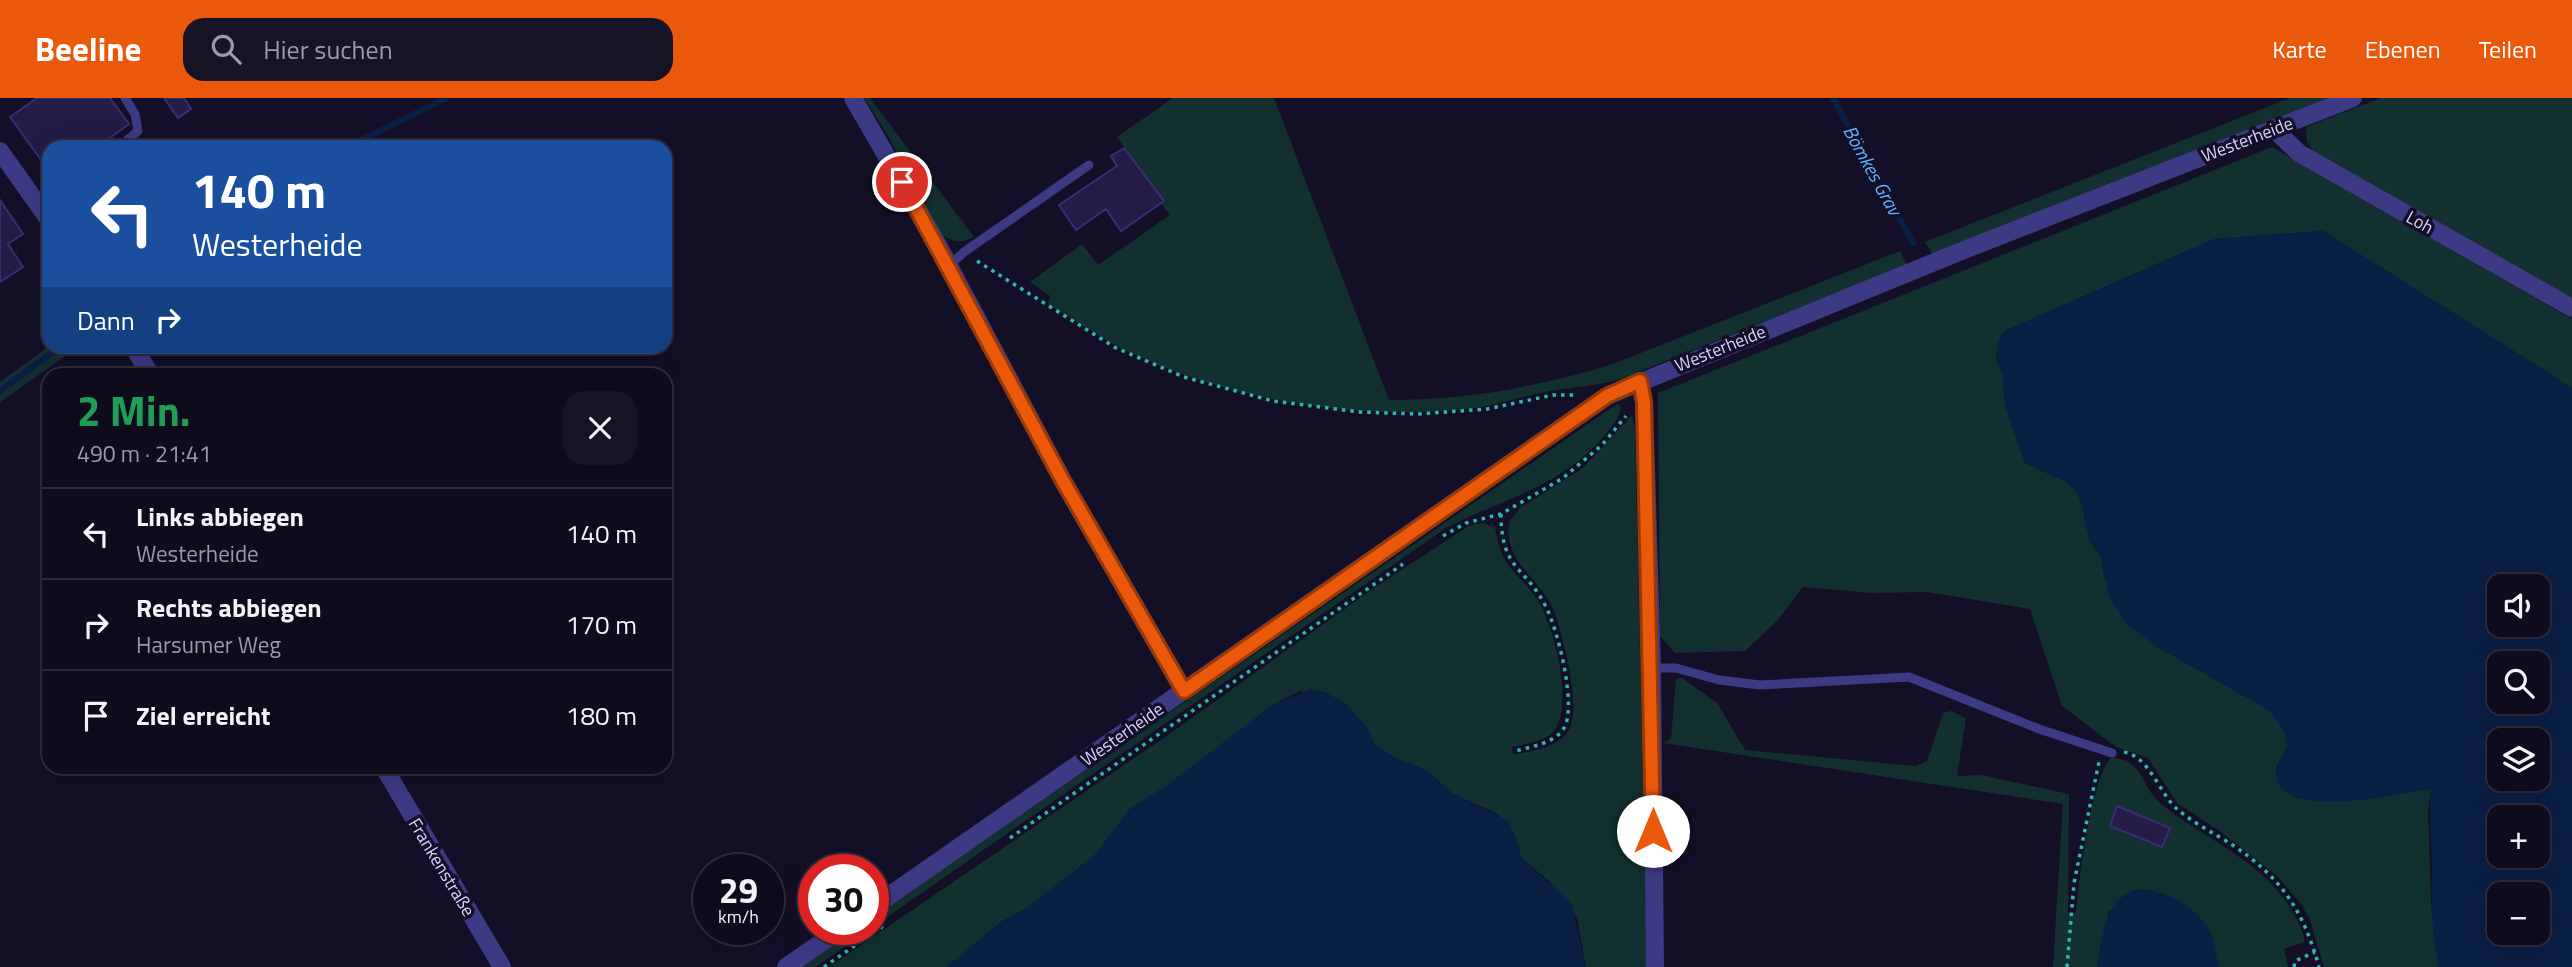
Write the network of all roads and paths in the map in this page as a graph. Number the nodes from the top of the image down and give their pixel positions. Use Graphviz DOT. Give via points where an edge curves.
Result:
graph roads {
  1 [pos="125,98"];
  2 [pos="853,98"];
  3 [pos="2353,98"];
  4 [pos="2273,128"];
  5 [pos="127,140"];
  6 [pos="0,151"];
  7 [pos="1088,165"];
  8 [pos="42,197"];
  9 [pos="964,252"];
  10 [pos="950,265"];
  11 [pos="2572,308"];
  12 [pos="1640,381"];
  13 [pos="1607,396"];
  14 [pos="1644,402"];
  15 [pos="1501,513"];
  16 [pos="1435,542"];
  17 [pos="1412,558"];
  18 [pos="1652,668"];
  19 [pos="1184,691"];
  20 [pos="1516,751"];
  21 [pos="2112,753"];
  22 [pos="388,774"];
  23 [pos="1002,843"];
  24 [pos="889,896"];
  25 [pos="891,920"];
  26 [pos="818,945"];
  27 [pos="2315,952"];
  28 [pos="502,967"];
  29 [pos="786,967"];
  30 [pos="824,967"];
  31 [pos="1654,967"];
  32 [pos="2067,967"];
  33 [pos="2294,967"];
  34 [pos="2319,967"];
  1 -- 5 [label="lane" via="138,131"];
  2 -- 10 [label="street"];
  3 -- 4 [label="street, Westerheide"];
  4 -- 11 [label="street, Loh" via="2299,153"];
  4 -- 12 [label="street, Westerheide"];
  6 -- 8 [label="street"];
  7 -- 9 [label="lane"];
  9 -- 10 [label="lane"];
  9 -- 13 [label="path" via="1116,348 1184,377 1273,401 1418,414 1487,409 1553,395"];
  10 -- 19 [label="street" via="1063,481"];
  12 -- 13 [label="street, Westerheide"];
  12 -- 14 [label="street"];
  13 -- 19 [label="street, Westerheide"];
  14 -- 15 [label="path" via="1582,464"];
  14 -- 18 [label="street"];
  15 -- 16 [label="path" via="1466,523"];
  15 -- 20 [label="path" via="1505,548 1513,565 1547,609 1569,698 1563,729 1555,737"];
  17 -- 23 [label="path"];
  18 -- 21 [label="lane" via="1675,668 1760,685 1909,677"];
  18 -- 31 [label="street"];
  19 -- 24 [label="street, Westerheide"];
  21 -- 27 [label="path" via="2133,754 2177,809 2237,848 2281,887 2298,909"];
  21 -- 32 [label="path" via="2099,761 2074,883"];
  22 -- 28 [label="street, Frankenstraße"];
  25 -- 30 [label="path"];
  26 -- 29 [label="street"];
  27 -- 33 [label="path" via="2295,961"];
  27 -- 34 [label="path"];
}
